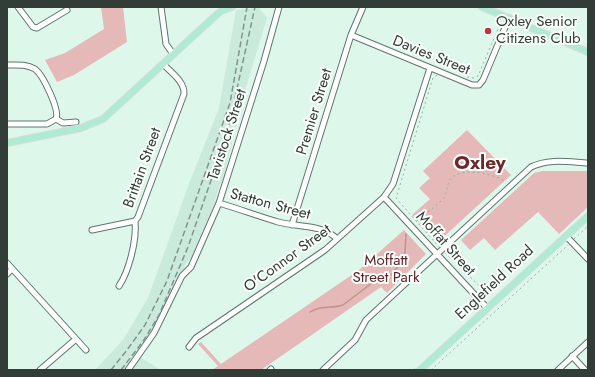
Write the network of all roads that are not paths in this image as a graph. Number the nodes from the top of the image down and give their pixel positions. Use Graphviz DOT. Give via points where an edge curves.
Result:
graph roads {
  1 [pos="18,7"];
  2 [pos="161,7"];
  3 [pos="232,7"];
  4 [pos="279,7"];
  5 [pos="363,7"];
  6 [pos="482,7"];
  7 [pos="67,10"];
  8 [pos="508,18"];
  9 [pos="352,36"];
  10 [pos="588,52"];
  11 [pos="173,54"];
  12 [pos="163,64"];
  13 [pos="7,66"];
  14 [pos="430,68"];
  15 [pos="56,120"];
  16 [pos="76,122"];
  17 [pos="7,124"];
  18 [pos="9,144"];
  19 [pos="588,163"];
  20 [pos="384,197"];
  21 [pos="219,203"];
  22 [pos="588,216"];
  23 [pos="135,221"];
  24 [pos="292,225"];
  25 [pos="92,230"];
  26 [pos="566,236"];
  27 [pos="337,239"];
  28 [pos="436,253"];
  29 [pos="588,259"];
  30 [pos="7,263"];
  31 [pos="12,268"];
  32 [pos="7,274"];
  33 [pos="119,286"];
  34 [pos="487,308"];
  35 [pos="76,338"];
  36 [pos="588,342"];
  37 [pos="189,347"];
  38 [pos="86,350"];
  39 [pos="572,356"];
  40 [pos="40,370"];
  41 [pos="128,370"];
  42 [pos="323,370"];
  43 [pos="420,370"];
  44 [pos="558,370"];
  45 [pos="585,370"];
  1 -- 7 [label="street" via="33,27 37,28"];
  2 -- 11 [label="street" via="166,44"];
  3 -- 11 [label="main road" via="221,11"];
  4 -- 21 [label="street, Tavistock Street"];
  5 -- 9 [label="street, Premier Street"];
  6 -- 8 [label="main road"];
  8 -- 10 [label="main road"];
  8 -- 14 [label="street, Davies Street" via="484,80 479,85 472,85"];
  9 -- 14 [label="street, Davies Street"];
  9 -- 24 [label="street, Premier Street"];
  11 -- 12 [label="main road"];
  12 -- 18 [label="main road" via="111,112 94,124"];
  12 -- 23 [label="street, Brittain Street" via="181,83 184,94"];
  13 -- 15 [label="street" via="25,65 36,70 57,111"];
  14 -- 20 [label="street, O'Connor Street" via="393,184"];
  15 -- 16 [label="street" via="63,123"];
  15 -- 17 [label="street" via="47,124"];
  19 -- 28 [label="street" via="540,162 531,167"];
  20 -- 27 [label="street, O'Connor Street"];
  20 -- 28 [label="street, Moffat Street"];
  21 -- 24 [label="street, Statton Street"];
  21 -- 41 [label="street, Tavistock Street" via="191,267 182,276 154,333"];
  22 -- 26 [label="main road, Englefield Road"];
  23 -- 25 [label="street"];
  23 -- 33 [label="street, Brittain Street" via="136,234 124,279"];
  24 -- 27 [label="street, Statton Street" via="302,225 329,233"];
  26 -- 29 [label="street"];
  26 -- 34 [label="main road, Englefield Road"];
  27 -- 37 [label="street, O'Connor Street" via="325,250 196,338"];
  28 -- 34 [label="street, Moffat Street"];
  28 -- 42 [label="street" via="366,320 356,340"];
  30 -- 31 [label="street"];
  31 -- 32 [label="street"];
  31 -- 35 [label="street"];
  34 -- 43 [label="main road, Englefield Road"];
  35 -- 38 [label="street"];
  35 -- 40 [label="street"];
  36 -- 39 [label="street"];
  39 -- 44 [label="street"];
  39 -- 45 [label="street"];
}
